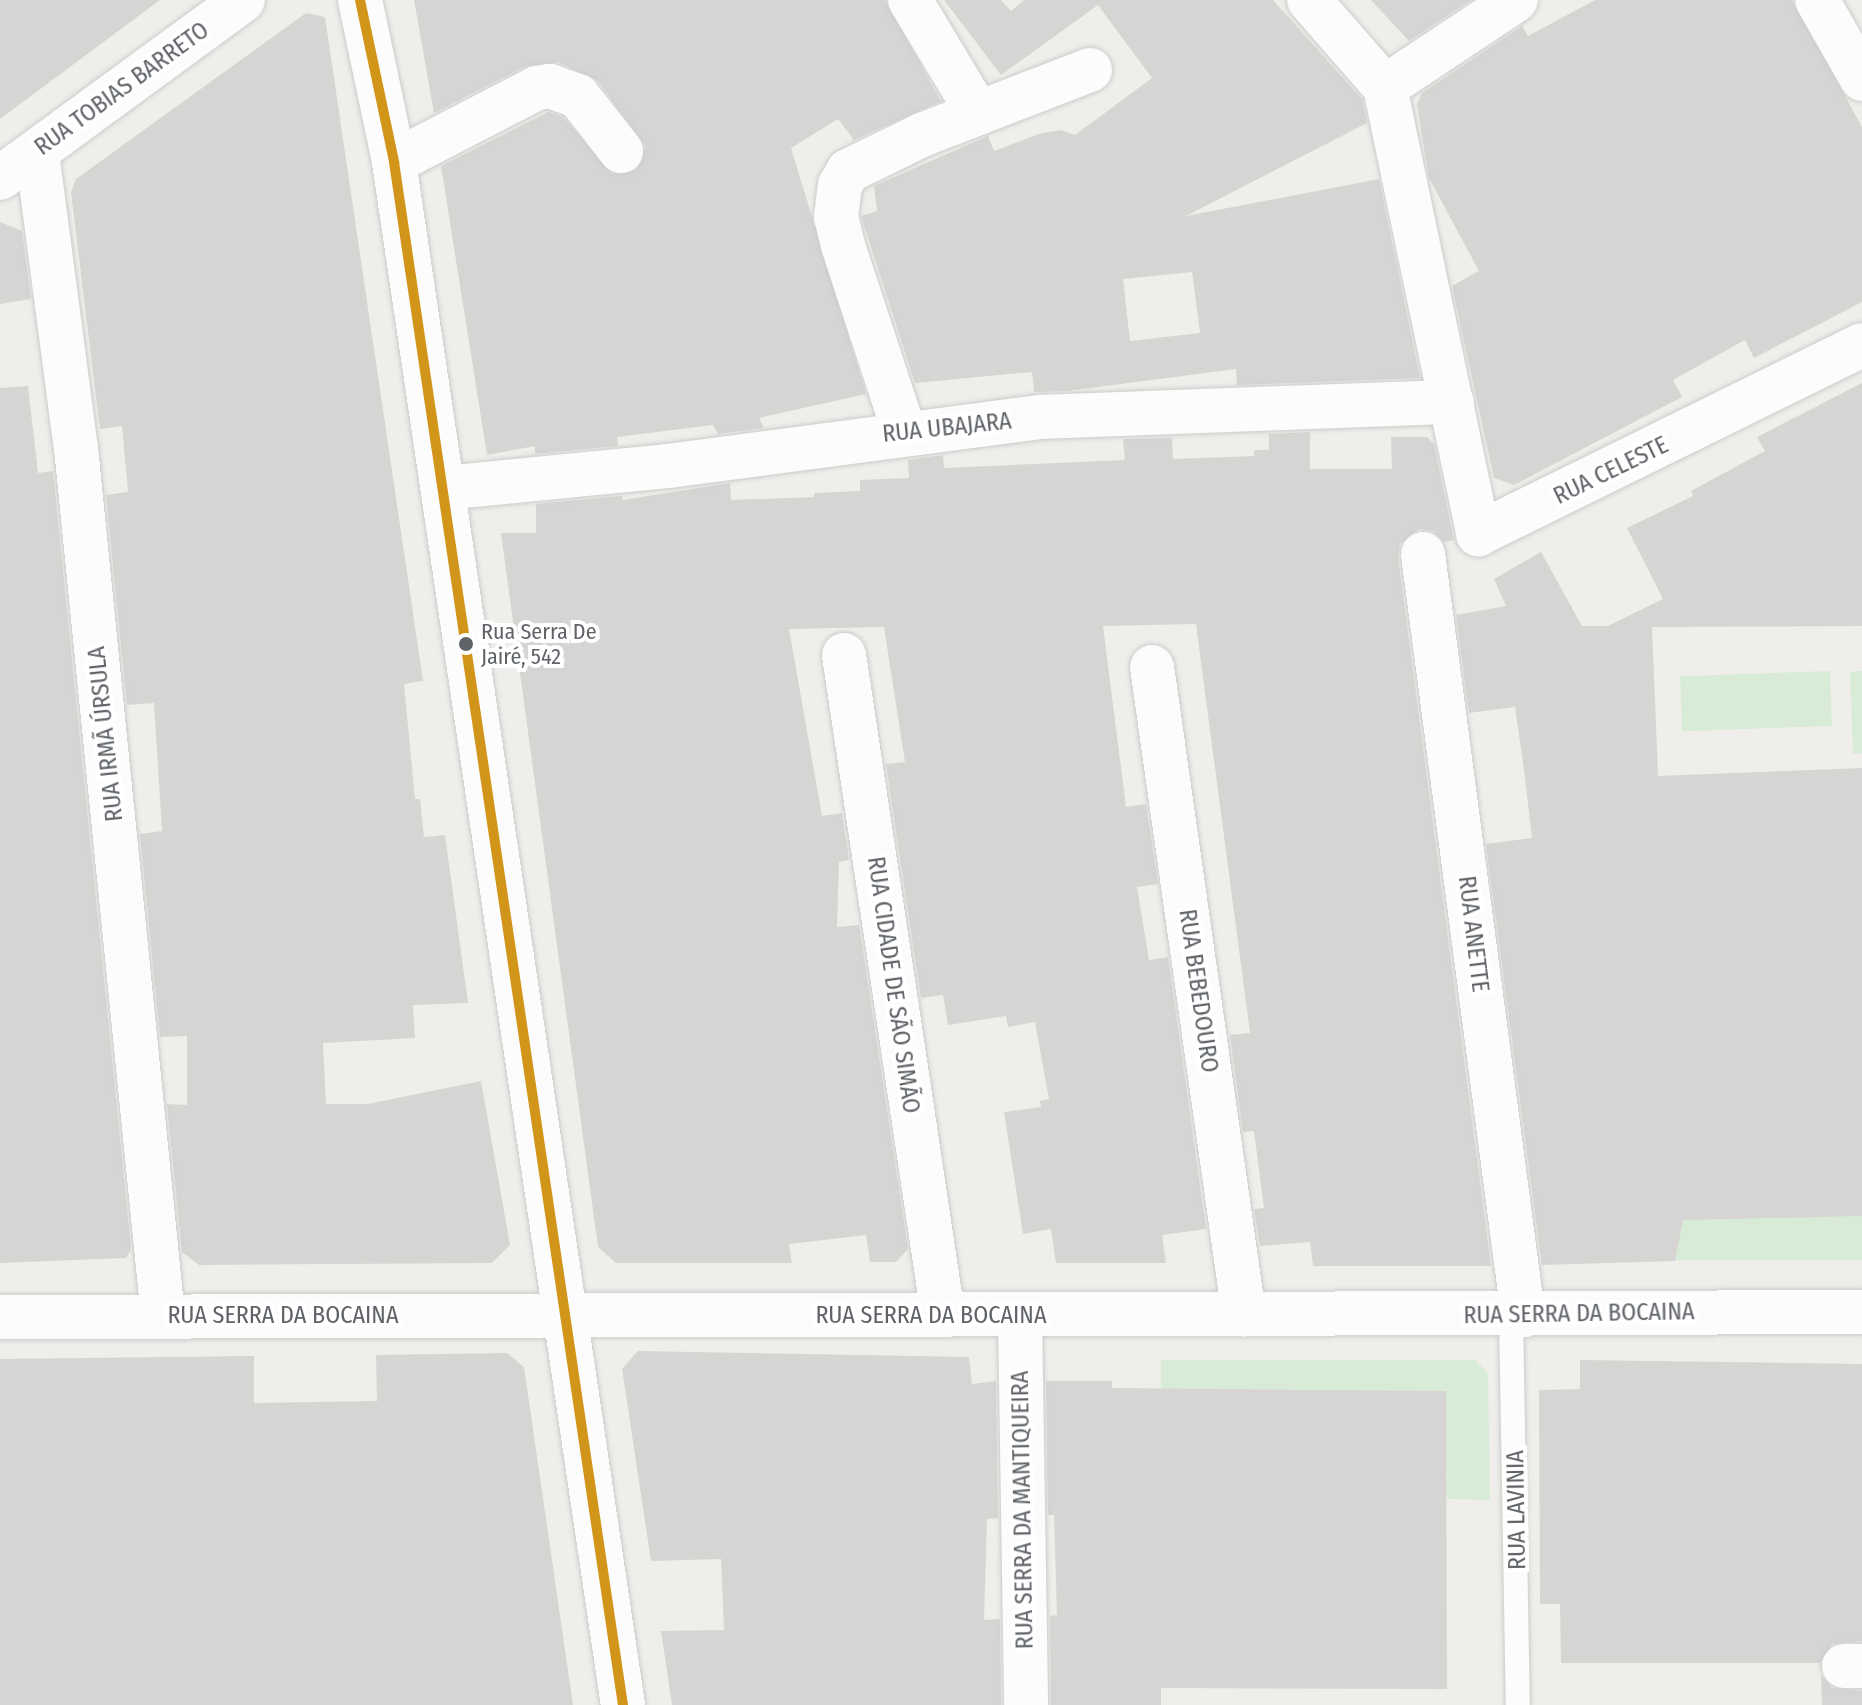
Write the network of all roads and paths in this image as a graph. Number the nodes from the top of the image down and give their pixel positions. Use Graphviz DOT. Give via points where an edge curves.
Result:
graph roads {
  1 [pos="243,0"];
  2 [pos="360,0"];
  3 [pos="910,0"];
  4 [pos="1309,0"];
  5 [pos="1516,0"];
  6 [pos="1817,0"];
  7 [pos="1090,70"];
  8 [pos="1862,79"];
  9 [pos="1385,87"];
  10 [pos="978,113"];
  11 [pos="621,151"];
  12 [pos="37,153"];
  13 [pos="394,162"];
  14 [pos="0,178"];
  15 [pos="1862,345"];
  16 [pos="1452,402"];
  17 [pos="904,431"];
  18 [pos="444,488"];
  19 [pos="1423,554"];
  20 [pos="844,655"];
  21 [pos="1152,667"];
  22 [pos="1862,1312"];
  23 [pos="943,1315"];
  24 [pos="1244,1315"];
  25 [pos="1517,1315"];
  26 [pos="163,1316"];
  27 [pos="565,1316"];
  28 [pos="1020,1316"];
  29 [pos="0,1317"];
  30 [pos="623,1705"];
  31 [pos="1026,1705"];
  32 [pos="1518,1705"];
  1 -- 12 [label="street, RUA TOBIAS BARRETO"];
  2 -- 13 [label="street"];
  3 -- 10 [label="street"];
  4 -- 9 [label="street"];
  5 -- 9 [label="street"];
  6 -- 8 [label="street"];
  7 -- 10 [label="street"];
  9 -- 16 [label="street"];
  10 -- 17 [label="street" via="856,167 836,197 843,245"];
  11 -- 13 [label="street" via="578,96 550,86"];
  12 -- 14 [label="street, RUA TOBIAS BARRETO"];
  12 -- 26 [label="street, RUA IRMÃ ÚRSULA" via="76,448"];
  13 -- 18 [label="street"];
  15 -- 16 [label="street, RUA CELESTE" via="1478,534"];
  16 -- 17 [label="street, RUA UBAJARA" via="1040,417"];
  17 -- 18 [label="street, RUA UBAJARA" via="668,466"];
  18 -- 27 [label="street"];
  19 -- 25 [label="street, RUA ANETTE"];
  20 -- 23 [label="street, RUA CIDADE DE SÃO SIMÃO"];
  21 -- 24 [label="street, RUA BEBEDOURO"];
  22 -- 25 [label="street, RUA SERRA DA BOCAINA"];
  23 -- 27 [label="street, RUA SERRA DA BOCAINA"];
  23 -- 28 [label="street, RUA SERRA DA BOCAINA"];
  24 -- 25 [label="street, RUA SERRA DA BOCAINA"];
  24 -- 28 [label="street, RUA SERRA DA BOCAINA"];
  25 -- 32 [label="lane, RUA LAVINIA"];
  26 -- 27 [label="street, RUA SERRA DA BOCAINA"];
  26 -- 29 [label="street, RUA SERRA DA BOCAINA"];
  27 -- 30 [label="street"];
  28 -- 31 [label="street, RUA SERRA DA MANTIQUEIRA"];
}
